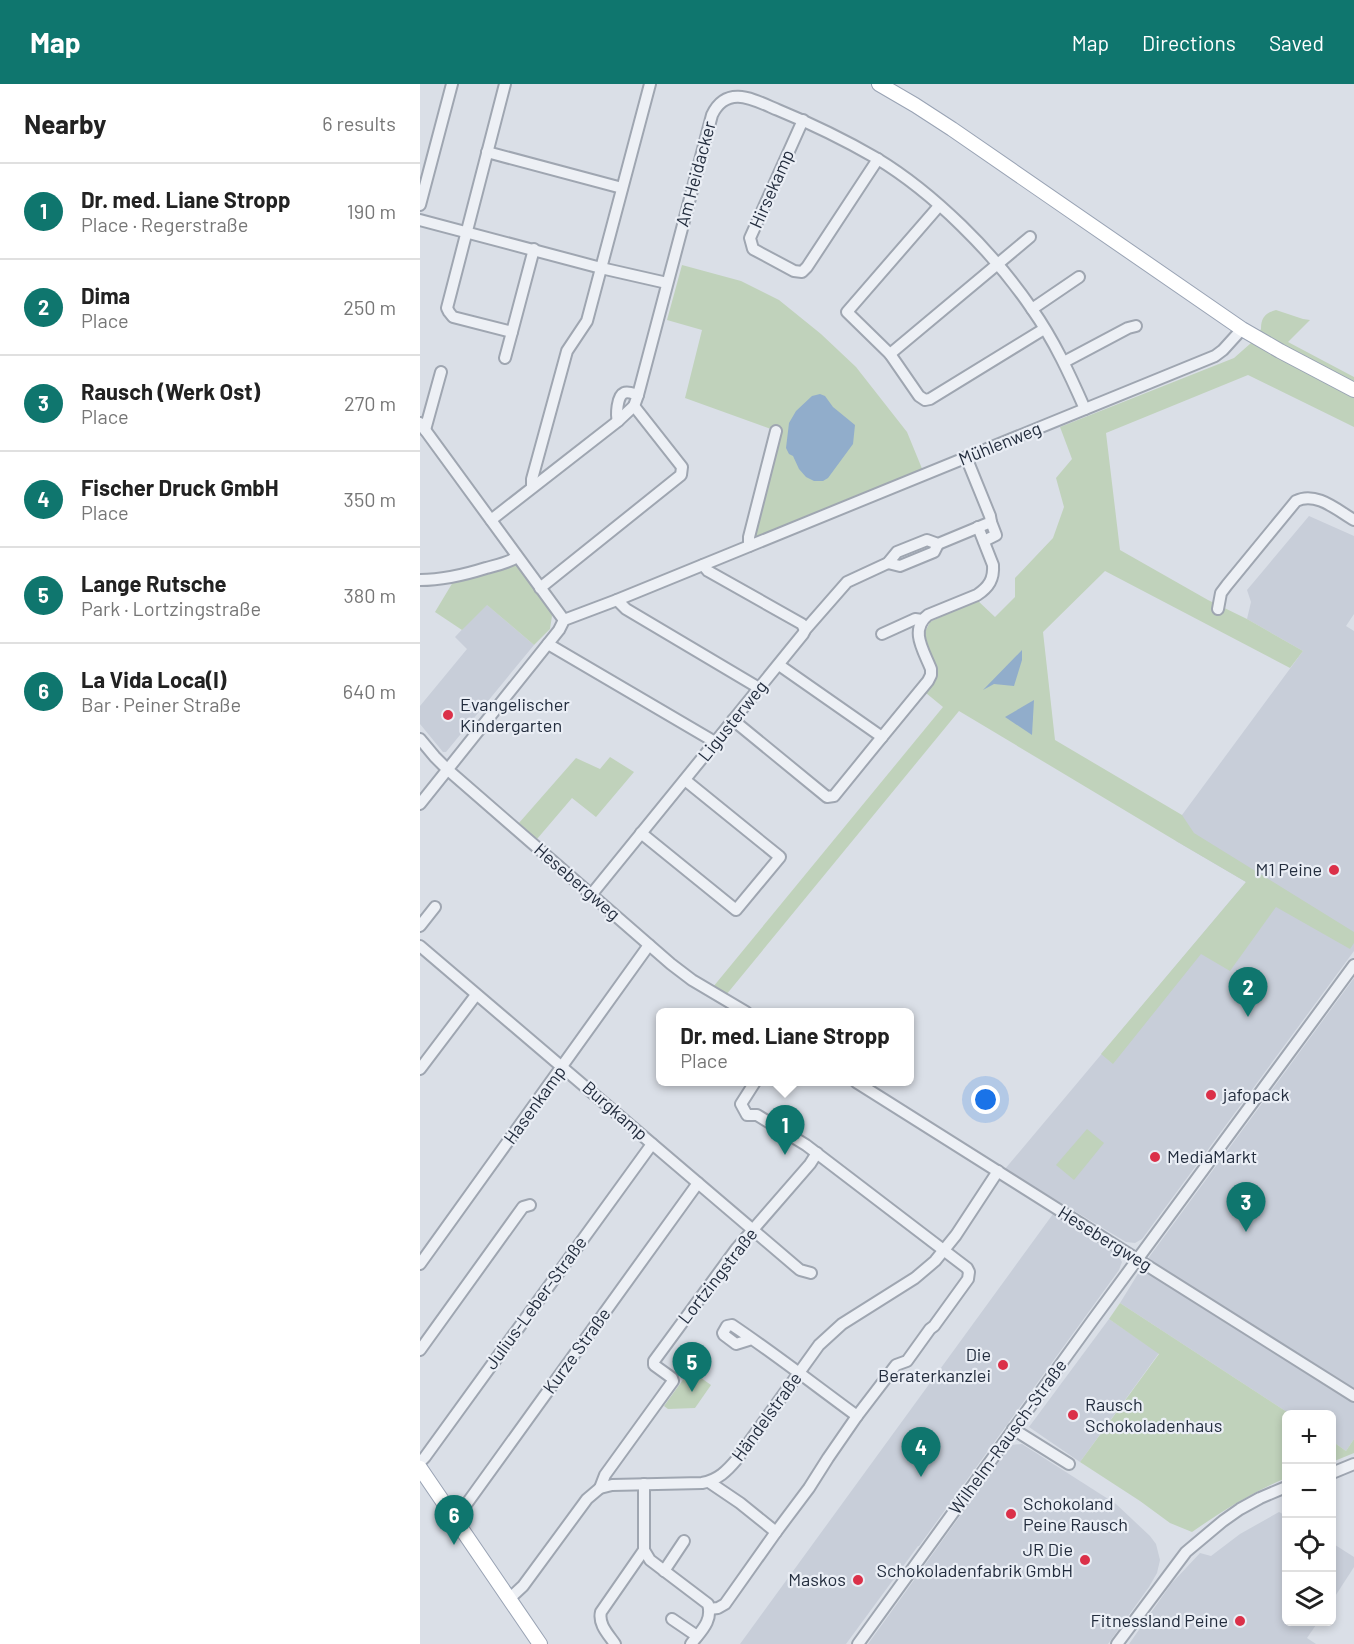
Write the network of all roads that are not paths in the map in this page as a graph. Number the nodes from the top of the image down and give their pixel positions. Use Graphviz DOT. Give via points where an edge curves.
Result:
graph roads {
  1 [pos="452,84"];
  2 [pos="505,84"];
  3 [pos="650,84"];
  4 [pos="879,84"];
  5 [pos="803,120"];
  6 [pos="488,152"];
  7 [pos="878,159"];
  8 [pos="622,188"];
  9 [pos="420,205"];
  10 [pos="939,206"];
  11 [pos="420,220"];
  12 [pos="467,232"];
  13 [pos="1030,237"];
  14 [pos="534,249"];
  15 [pos="997,264"];
  16 [pos="601,268"];
  17 [pos="1079,277"];
  18 [pos="667,283"];
  19 [pos="1032,309"];
  20 [pos="1136,326"];
  21 [pos="1044,329"];
  22 [pos="1242,329"];
  23 [pos="512,332"];
  24 [pos="890,354"];
  25 [pos="505,358"];
  26 [pos="1064,362"];
  27 [pos="441,372"];
  28 [pos="1354,390"];
  29 [pos="638,395"];
  30 [pos="634,406"];
  31 [pos="1085,409"];
  32 [pos="618,421"];
  33 [pos="423,426"];
  34 [pos="776,431"];
  35 [pos="966,457"];
  36 [pos="532,487"];
  37 [pos="491,520"];
  38 [pos="1354,520"];
  39 [pos="991,522"];
  40 [pos="978,527"];
  41 [pos="984,541"];
  42 [pos="750,546"];
  43 [pos="517,557"];
  44 [pos="703,565"];
  45 [pos="420,580"];
  46 [pos="540,588"];
  47 [pos="618,600"];
  48 [pos="1218,609"];
  49 [pos="564,620"];
  50 [pos="922,620"];
  51 [pos="805,630"];
  52 [pos="882,634"];
  53 [pos="548,644"];
  54 [pos="779,664"];
  55 [pos="759,688"];
  56 [pos="733,720"];
  57 [pos="882,737"];
  58 [pos="420,739"];
  59 [pos="715,742"];
  60 [pos="448,770"];
  61 [pos="685,780"];
  62 [pos="420,804"];
  63 [pos="641,833"];
  64 [pos="591,895"];
  65 [pos="435,907"];
  66 [pos="420,926"];
  67 [pos="649,945"];
  68 [pos="420,946"];
  69 [pos="1354,965"];
  70 [pos="476,994"];
  71 [pos="739,1008"];
  72 [pos="422,1061"];
  73 [pos="563,1067"];
  74 [pos="752,1086"];
  75 [pos="862,1086"];
  76 [pos="652,1144"];
  77 [pos="817,1153"];
  78 [pos="998,1171"];
  79 [pos="698,1183"];
  80 [pos="530,1205"];
  81 [pos="753,1230"];
  82 [pos="945,1250"];
  83 [pos="1137,1259"];
  84 [pos="420,1264"];
  85 [pos="811,1273"];
  86 [pos="752,1340"];
  87 [pos="420,1350"];
  88 [pos="798,1373"];
  89 [pos="1354,1396"];
  90 [pos="857,1416"];
  91 [pos="1013,1429"];
  92 [pos="420,1462"];
  93 [pos="1069,1464"];
  94 [pos="1354,1464"];
  95 [pos="1336,1471"];
  96 [pos="422,1475"];
  97 [pos="709,1482"];
  98 [pos="644,1484"];
  99 [pos="600,1488"];
  100 [pos="1282,1489"];
  101 [pos="454,1518"];
  102 [pos="776,1532"];
  103 [pos="684,1542"];
  104 [pos="644,1550"];
  105 [pos="664,1571"];
  106 [pos="509,1599"];
  107 [pos="709,1609"];
  108 [pos="672,1619"];
  109 [pos="694,1640"];
  110 [pos="540,1644"];
  111 [pos="615,1644"];
  112 [pos="858,1644"];
  113 [pos="1117,1644"];
  1 -- 9 [label="street"];
  2 -- 6 [label="street"];
  3 -- 8 [label="street"];
  4 -- 22 [label="main road" via="952,129"];
  5 -- 7 [label="street, Am Heidacker"];
  5 -- 7 [label="street, Hirsekamp" via="750,238 753,249 794,271 802,272 807,267"];
  5 -- 18 [label="street, Am Heidacker" via="743,97 728,97 716,107"];
  6 -- 8 [label="street"];
  6 -- 12 [label="street"];
  7 -- 10 [label="street, Am Heidacker"];
  8 -- 16 [label="street"];
  10 -- 15 [label="street, Am Heidacker"];
  10 -- 24 [label="street" via="847,312"];
  11 -- 12 [label="street"];
  12 -- 14 [label="street"];
  12 -- 23 [label="street" via="447,308 453,317"];
  13 -- 15 [label="street"];
  14 -- 16 [label="street"];
  14 -- 23 [label="street"];
  15 -- 19 [label="street, Am Heidacker"];
  15 -- 24 [label="street"];
  16 -- 18 [label="street"];
  16 -- 36 [label="street" via="588,321 567,351"];
  17 -- 19 [label="street"];
  18 -- 29 [label="street, Am Heidacker"];
  19 -- 21 [label="street, Am Heidacker"];
  20 -- 26 [label="street"];
  21 -- 24 [label="street" via="925,400"];
  21 -- 26 [label="street, Am Heidacker"];
  22 -- 28 [label="main road"];
  22 -- 31 [label="street, Mühlenweg" via="1215,356"];
  23 -- 25 [label="street"];
  26 -- 31 [label="street, Am Heidacker"];
  27 -- 33 [label="street"];
  29 -- 30 [label="street, Am Heidacker"];
  29 -- 32 [label="street" via="627,392 620,396"];
  30 -- 32 [label="street, Am Heidacker"];
  30 -- 46 [label="street" via="682,467 681,475"];
  31 -- 35 [label="street, Mühlenweg"];
  32 -- 36 [label="street, Am Heidacker"];
  33 -- 37 [label="street"];
  34 -- 42 [label="street"];
  35 -- 39 [label="street"];
  35 -- 42 [label="street, Mühlenweg"];
  36 -- 37 [label="street, Am Heidacker"];
  37 -- 43 [label="street"];
  38 -- 48 [label="street" via="1316,498 1296,501 1221,593"];
  39 -- 40 [label="street, Ligusterweg"];
  39 -- 41 [label="street" via="996,535"];
  40 -- 41 [label="street"];
  40 -- 51 [label="street, Ligusterweg" via="938,544 927,540 897,552 888,563 847,582"];
  41 -- 50 [label="street" via="993,565 990,583 977,595"];
  42 -- 44 [label="street, Mühlenweg"];
  43 -- 45 [label="street" via="446,579"];
  43 -- 46 [label="street"];
  44 -- 47 [label="street, Mühlenweg"];
  44 -- 51 [label="street" via="802,624"];
  46 -- 49 [label="street"];
  47 -- 49 [label="street, Mühlenweg"];
  47 -- 55 [label="street" via="626,609"];
  49 -- 53 [label="street"];
  50 -- 52 [label="street" via="915,619"];
  50 -- 57 [label="street" via="918,636 931,675"];
  51 -- 54 [label="street, Ligusterweg"];
  53 -- 59 [label="street"];
  53 -- 60 [label="street"];
  54 -- 55 [label="street, Ligusterweg"];
  54 -- 57 [label="street"];
  55 -- 56 [label="street, Ligusterweg"];
  56 -- 57 [label="street" via="827,797 834,796"];
  56 -- 59 [label="street, Ligusterweg"];
  58 -- 60 [label="street, Hesebergweg"];
  59 -- 61 [label="street, Ligusterweg"];
  60 -- 62 [label="street"];
  60 -- 64 [label="street, Hesebergweg"];
  61 -- 63 [label="street, Ligusterweg"];
  61 -- 63 [label="street" via="780,857 736,910"];
  63 -- 64 [label="street, Ligusterweg"];
  64 -- 67 [label="street, Hesebergweg"];
  65 -- 66 [label="street"];
  67 -- 71 [label="street, Hesebergweg" via="692,980"];
  67 -- 73 [label="street, Hasenkamp"];
  68 -- 70 [label="street, Burgkamp"];
  69 -- 83 [label="street, Wilhelm-Rausch-Straße"];
  70 -- 72 [label="street"];
  70 -- 73 [label="street, Burgkamp"];
  73 -- 76 [label="street, Burgkamp"];
  73 -- 84 [label="street, Hasenkamp"];
  74 -- 77 [label="street" via="741,1104 747,1116 757,1115"];
  75 -- 78 [label="street, Hesebergweg"];
  76 -- 79 [label="street, Burgkamp"];
  76 -- 92 [label="street, Julius-Leber-Straße"];
  77 -- 81 [label="street, Lortzingstraße"];
  77 -- 82 [label="street"];
  78 -- 82 [label="street, Händelstraße"];
  78 -- 83 [label="street, Hesebergweg"];
  79 -- 81 [label="street, Burgkamp"];
  79 -- 101 [label="street, Kurze Straße"];
  80 -- 87 [label="street" via="523,1207"];
  81 -- 85 [label="street, Burgkamp" via="800,1270"];
  81 -- 99 [label="street, Lortzingstraße" via="654,1361 673,1381"];
  82 -- 88 [label="street, Händelstraße" via="915,1278 842,1324"];
  82 -- 90 [label="street" via="967,1268 968,1279 907,1361 896,1365"];
  83 -- 89 [label="street, Hesebergweg"];
  83 -- 91 [label="street, Wilhelm-Rausch-Straße"];
  86 -- 88 [label="street"];
  88 -- 90 [label="street"];
  88 -- 97 [label="street, Händelstraße" via="730,1467"];
  90 -- 102 [label="street"];
  91 -- 93 [label="street"];
  91 -- 112 [label="street, Wilhelm-Rausch-Straße"];
  94 -- 95 [label="street"];
  96 -- 101 [label="main road"];
  97 -- 98 [label="street"];
  97 -- 102 [label="street"];
  98 -- 99 [label="street"];
  98 -- 104 [label="street"];
  99 -- 106 [label="street" via="587,1499 524,1586"];
  100 -- 113 [label="street" via="1240,1509 1181,1556"];
  101 -- 106 [label="main road"];
  102 -- 107 [label="street" via="725,1604"];
  103 -- 105 [label="street"];
  104 -- 105 [label="street"];
  104 -- 111 [label="street" via="599,1618"];
  105 -- 107 [label="street" via="704,1600"];
  106 -- 110 [label="main road"];
  107 -- 109 [label="street" via="708,1621"];
  108 -- 109 [label="street"];
}
